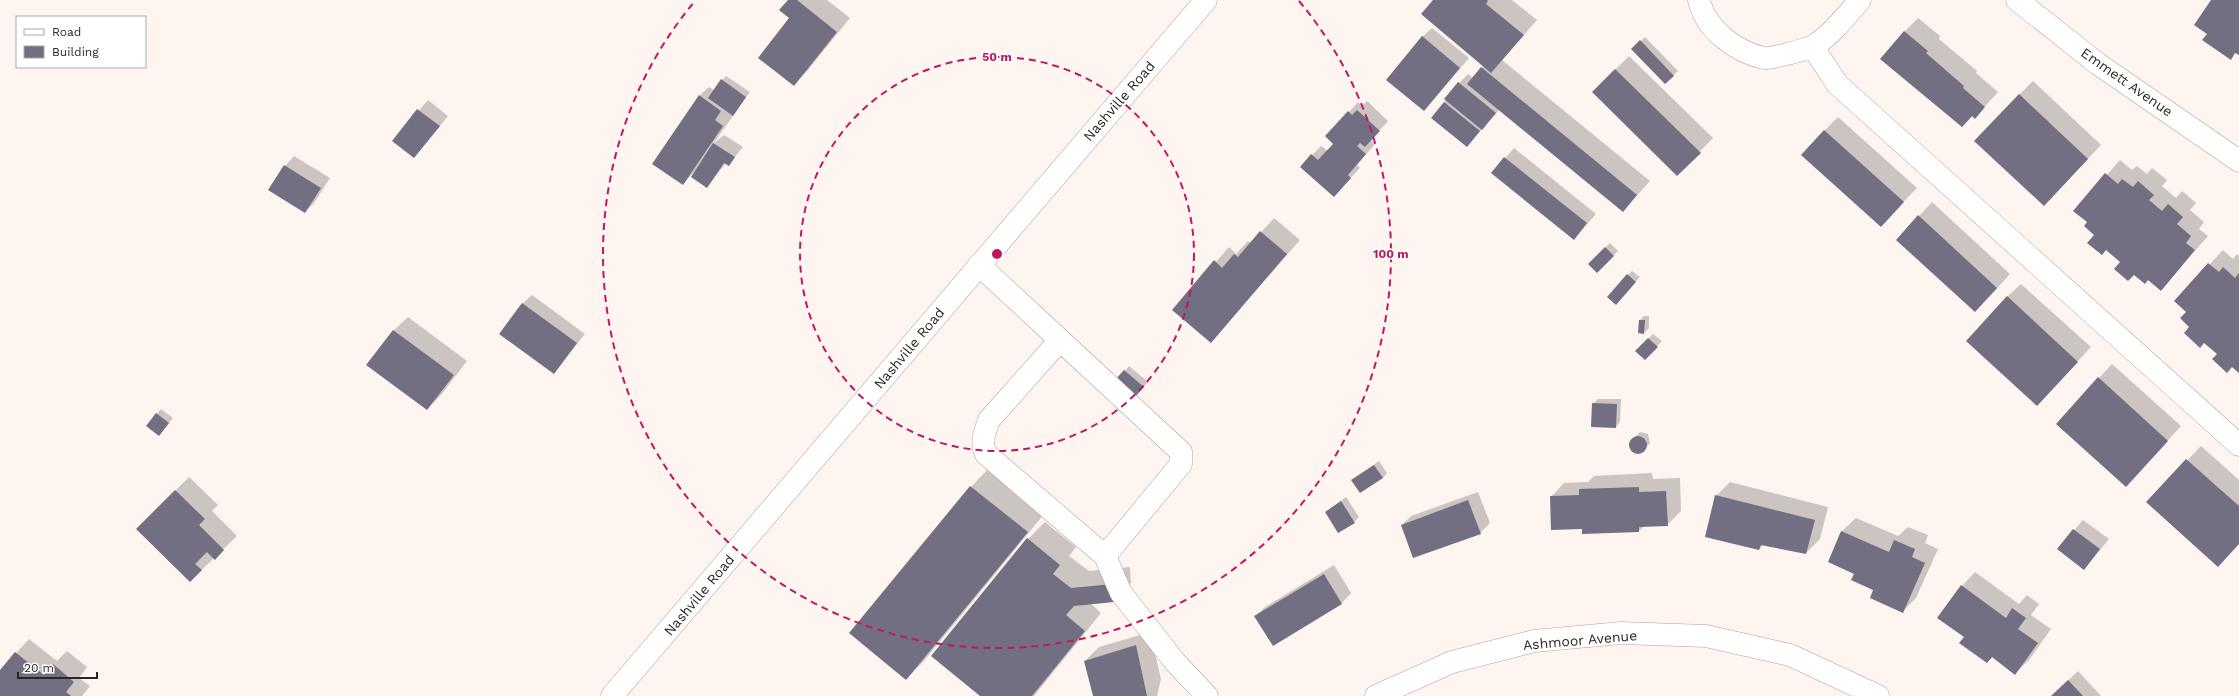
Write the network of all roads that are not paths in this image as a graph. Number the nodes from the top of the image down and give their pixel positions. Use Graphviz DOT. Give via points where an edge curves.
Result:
graph roads {
  1 [pos="1206,0"];
  2 [pos="1699,0"];
  3 [pos="1860,0"];
  4 [pos="2017,0"];
  5 [pos="1813,47"];
  6 [pos="2239,161"];
  7 [pos="979,265"];
  8 [pos="1060,340"];
  9 [pos="2239,445"];
  10 [pos="1105,556"];
  11 [pos="612,696"];
  12 [pos="1207,696"];
  13 [pos="1376,696"];
  14 [pos="1878,696"];
  1 -- 7 [label="main road, Nashville Road"];
  2 -- 5 [label="main road" via="1708,22 1738,48 1766,59"];
  3 -- 5 [label="main road" via="1826,37"];
  4 -- 6 [label="main road, Emmett Avenue" via="2098,64"];
  5 -- 9 [label="main road" via="1837,84"];
  7 -- 8 [label="main road"];
  7 -- 11 [label="main road, Nashville Road"];
  8 -- 10 [label="main road" via="1181,452 1181,464"];
  8 -- 10 [label="main road" via="989,420 982,447 986,454"];
  10 -- 12 [label="main road" via="1121,593 1175,662"];
  13 -- 14 [label="main road, Ashmoor Avenue" via="1452,662 1534,641 1621,633 1706,636 1790,655"];
}
